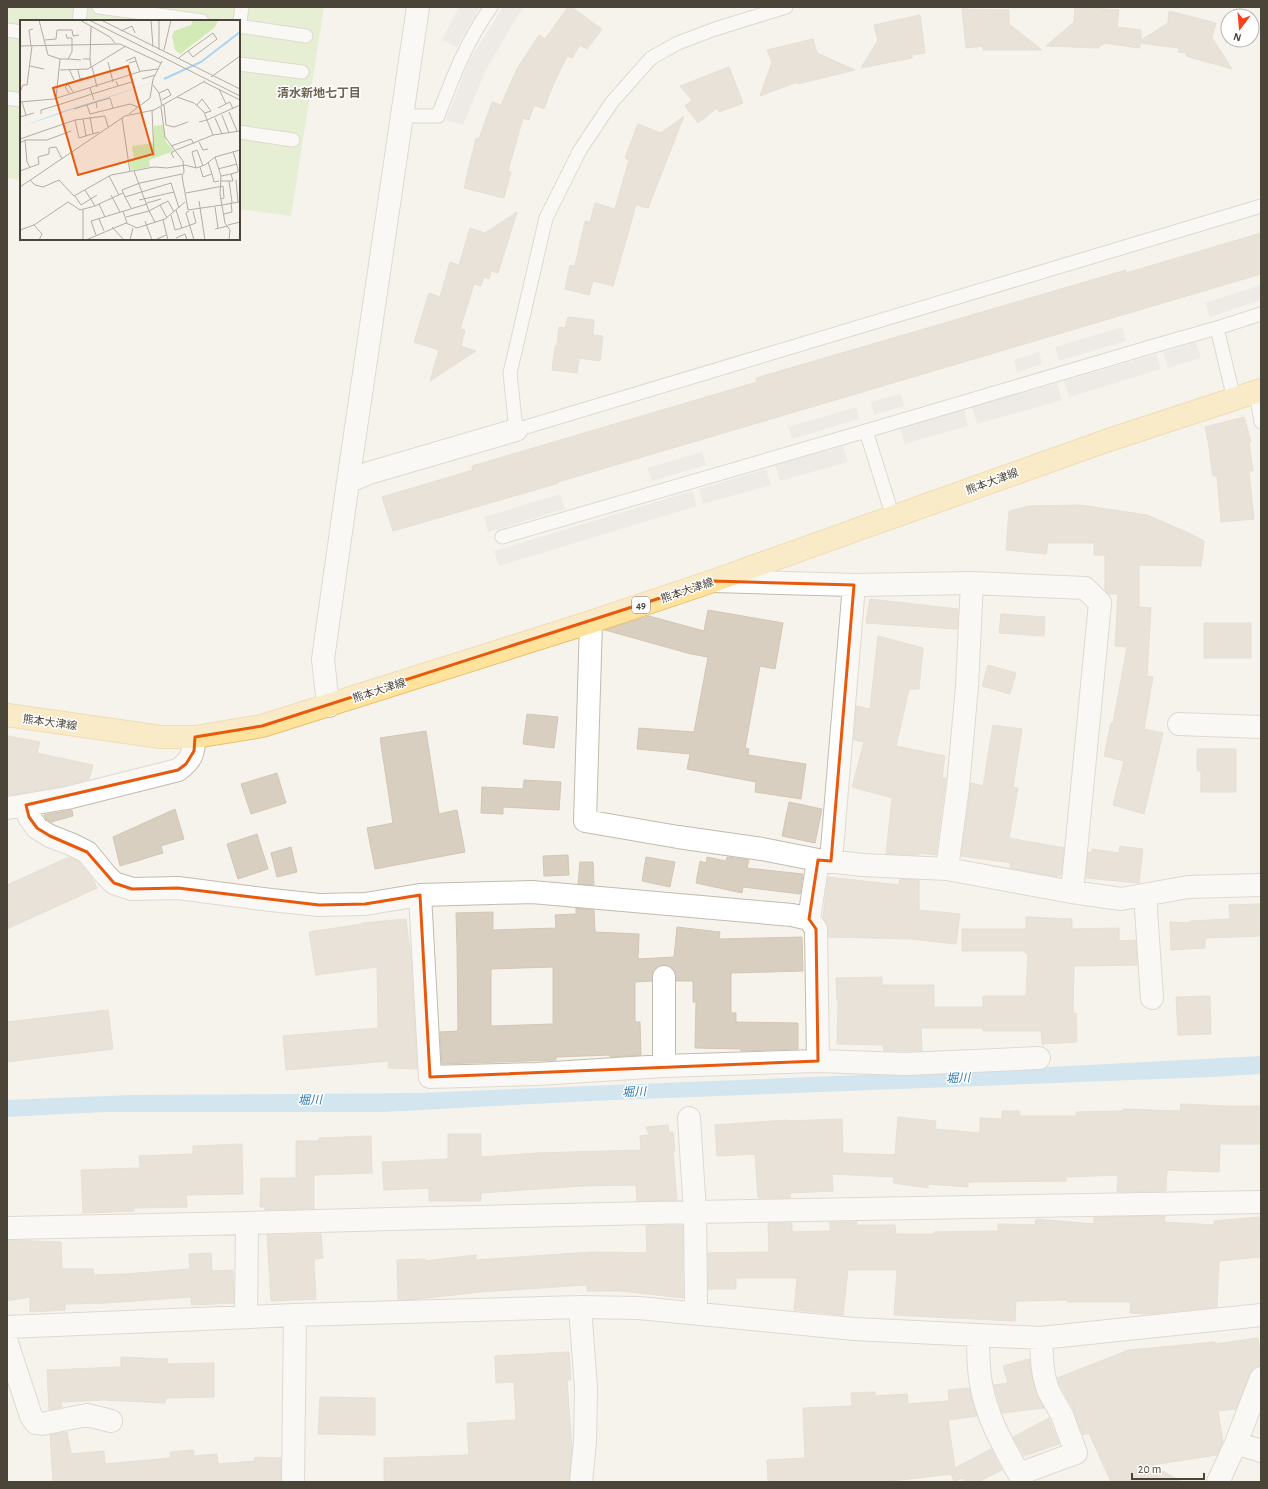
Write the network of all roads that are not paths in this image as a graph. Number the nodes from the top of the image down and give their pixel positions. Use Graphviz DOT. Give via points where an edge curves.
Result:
graph roads {
  1 [pos="82,7"];
  2 [pos="99,7"];
  3 [pos="242,7"];
  4 [pos="418,7"];
  5 [pos="491,7"];
  6 [pos="786,7"];
  7 [pos="159,14"];
  8 [pos="79,20"];
  9 [pos="196,20"];
  10 [pos="240,20"];
  11 [pos="240,27"];
  12 [pos="7,30"];
  13 [pos="20,32"];
  14 [pos="306,36"];
  15 [pos="240,64"];
  16 [pos="302,72"];
  17 [pos="7,98"];
  18 [pos="20,100"];
  19 [pos="402,116"];
  20 [pos="240,132"];
  21 [pos="293,140"];
  22 [pos="1261,206"];
  23 [pos="1261,314"];
  24 [pos="1217,328"];
  25 [pos="1258,391"];
  26 [pos="1234,399"];
  27 [pos="1261,422"];
  28 [pos="516,430"];
  29 [pos="866,431"];
  30 [pos="348,482"];
  31 [pos="892,517"];
  32 [pos="502,537"];
  33 [pos="713,581"];
  34 [pos="972,583"];
  35 [pos="854,585"];
  36 [pos="591,622"];
  37 [pos="329,706"];
  38 [pos="7,715"];
  39 [pos="1179,724"];
  40 [pos="1261,727"];
  41 [pos="195,737"];
  42 [pos="17,807"];
  43 [pos="824,861"];
  44 [pos="947,870"];
  45 [pos="1261,885"];
  46 [pos="1072,892"];
  47 [pos="420,895"];
  48 [pos="1145,895"];
  49 [pos="809,919"];
  50 [pos="664,977"];
  51 [pos="1152,998"];
  52 [pos="1039,1058"];
  53 [pos="818,1061"];
  54 [pos="664,1066"];
  55 [pos="689,1118"];
  56 [pos="1261,1202"];
  57 [pos="695,1212"];
  58 [pos="247,1223"];
  59 [pos="10,1228"];
  60 [pos="580,1307"];
  61 [pos="692,1313"];
  62 [pos="295,1314"];
  63 [pos="1261,1315"];
  64 [pos="246,1317"];
  65 [pos="7,1327"];
  66 [pos="978,1336"];
  67 [pos="1041,1338"];
  68 [pos="7,1343"];
  69 [pos="1261,1378"];
  70 [pos="111,1421"];
  71 [pos="1236,1443"];
  72 [pos="1261,1451"];
  73 [pos="293,1482"];
  74 [pos="581,1482"];
  75 [pos="1218,1482"];
  1 -- 8 [label="lane"];
  2 -- 7 [label="lane"];
  3 -- 10 [label="lane"];
  4 -- 19 [label="street"];
  5 -- 19 [label="lane" via="452,76 438,116"];
  6 -- 28 [label="lane" via="715,28 678,43 651,58 612,102 580,150 546,218 510,373"];
  7 -- 9 [label="lane"];
  11 -- 14 [label="lane"];
  12 -- 13 [label="lane"];
  15 -- 16 [label="lane"];
  17 -- 18 [label="lane"];
  19 -- 30 [label="street"];
  20 -- 21 [label="lane"];
  22 -- 28 [label="lane"];
  23 -- 24 [label="lane"];
  24 -- 26 [label="lane"];
  24 -- 29 [label="lane"];
  25 -- 26 [label="main road, 熊本大津線 / 49"];
  25 -- 27 [label="lane"];
  26 -- 31 [label="main road, 熊本大津線 / 49" via="1103,442"];
  28 -- 30 [label="street" via="369,473"];
  29 -- 31 [label="lane"];
  29 -- 32 [label="lane"];
  30 -- 37 [label="street" via="323,659"];
  31 -- 33 [label="main road, 熊本大津線 / 49"];
  33 -- 35 [label="street"];
  33 -- 36 [label="main road, 熊本大津線 / 49"];
  34 -- 35 [label="street"];
  34 -- 44 [label="street" via="967,686"];
  34 -- 46 [label="street" via="1085,588 1100,603"];
  35 -- 43 [label="street"];
  36 -- 37 [label="main road, 熊本大津線 / 49"];
  36 -- 43 [label="street" via="585,821"];
  37 -- 41 [label="main road, 熊本大津線 / 49" via="262,726"];
  38 -- 41 [label="main road, 熊本大津線 / 49" via="161,738"];
  39 -- 40 [label="street"];
  41 -- 42 [label="street" via="191,757 178,770 67,798"];
  42 -- 47 [label="street" via="37,828 87,852 114,883 132,889 178,888 319,905 365,904"];
  43 -- 44 [label="street"];
  43 -- 49 [label="street"];
  44 -- 46 [label="street"];
  45 -- 48 [label="street" via="1188,887"];
  46 -- 48 [label="street" via="1121,899"];
  47 -- 49 [label="street" via="532,892 792,915"];
  47 -- 54 [label="street" via="430,1077 537,1074"];
  48 -- 51 [label="street"];
  49 -- 53 [label="street" via="816,929"];
  50 -- 54 [label="street"];
  52 -- 53 [label="street" via="906,1064"];
  53 -- 54 [label="street"];
  55 -- 57 [label="street"];
  56 -- 57 [label="street"];
  57 -- 58 [label="street"];
  57 -- 61 [label="street" via="696,1302"];
  58 -- 59 [label="street"];
  58 -- 64 [label="street"];
  60 -- 61 [label="street" via="639,1308"];
  60 -- 62 [label="street"];
  60 -- 74 [label="street" via="586,1388"];
  61 -- 66 [label="street" via="854,1329"];
  62 -- 64 [label="street"];
  62 -- 73 [label="street"];
  63 -- 67 [label="street"];
  64 -- 65 [label="street"];
  66 -- 67 [label="street"];
  66 -- 67 [label="street" via="979,1368 986,1404 998,1437 1019,1474 1076,1453 1062,1414 1048,1390 1044,1376"];
  68 -- 70 [label="street" via="31,1416 36,1423 42,1424 87,1414"];
  69 -- 71 [label="street"];
  71 -- 72 [label="street"];
  71 -- 75 [label="street"];
}
